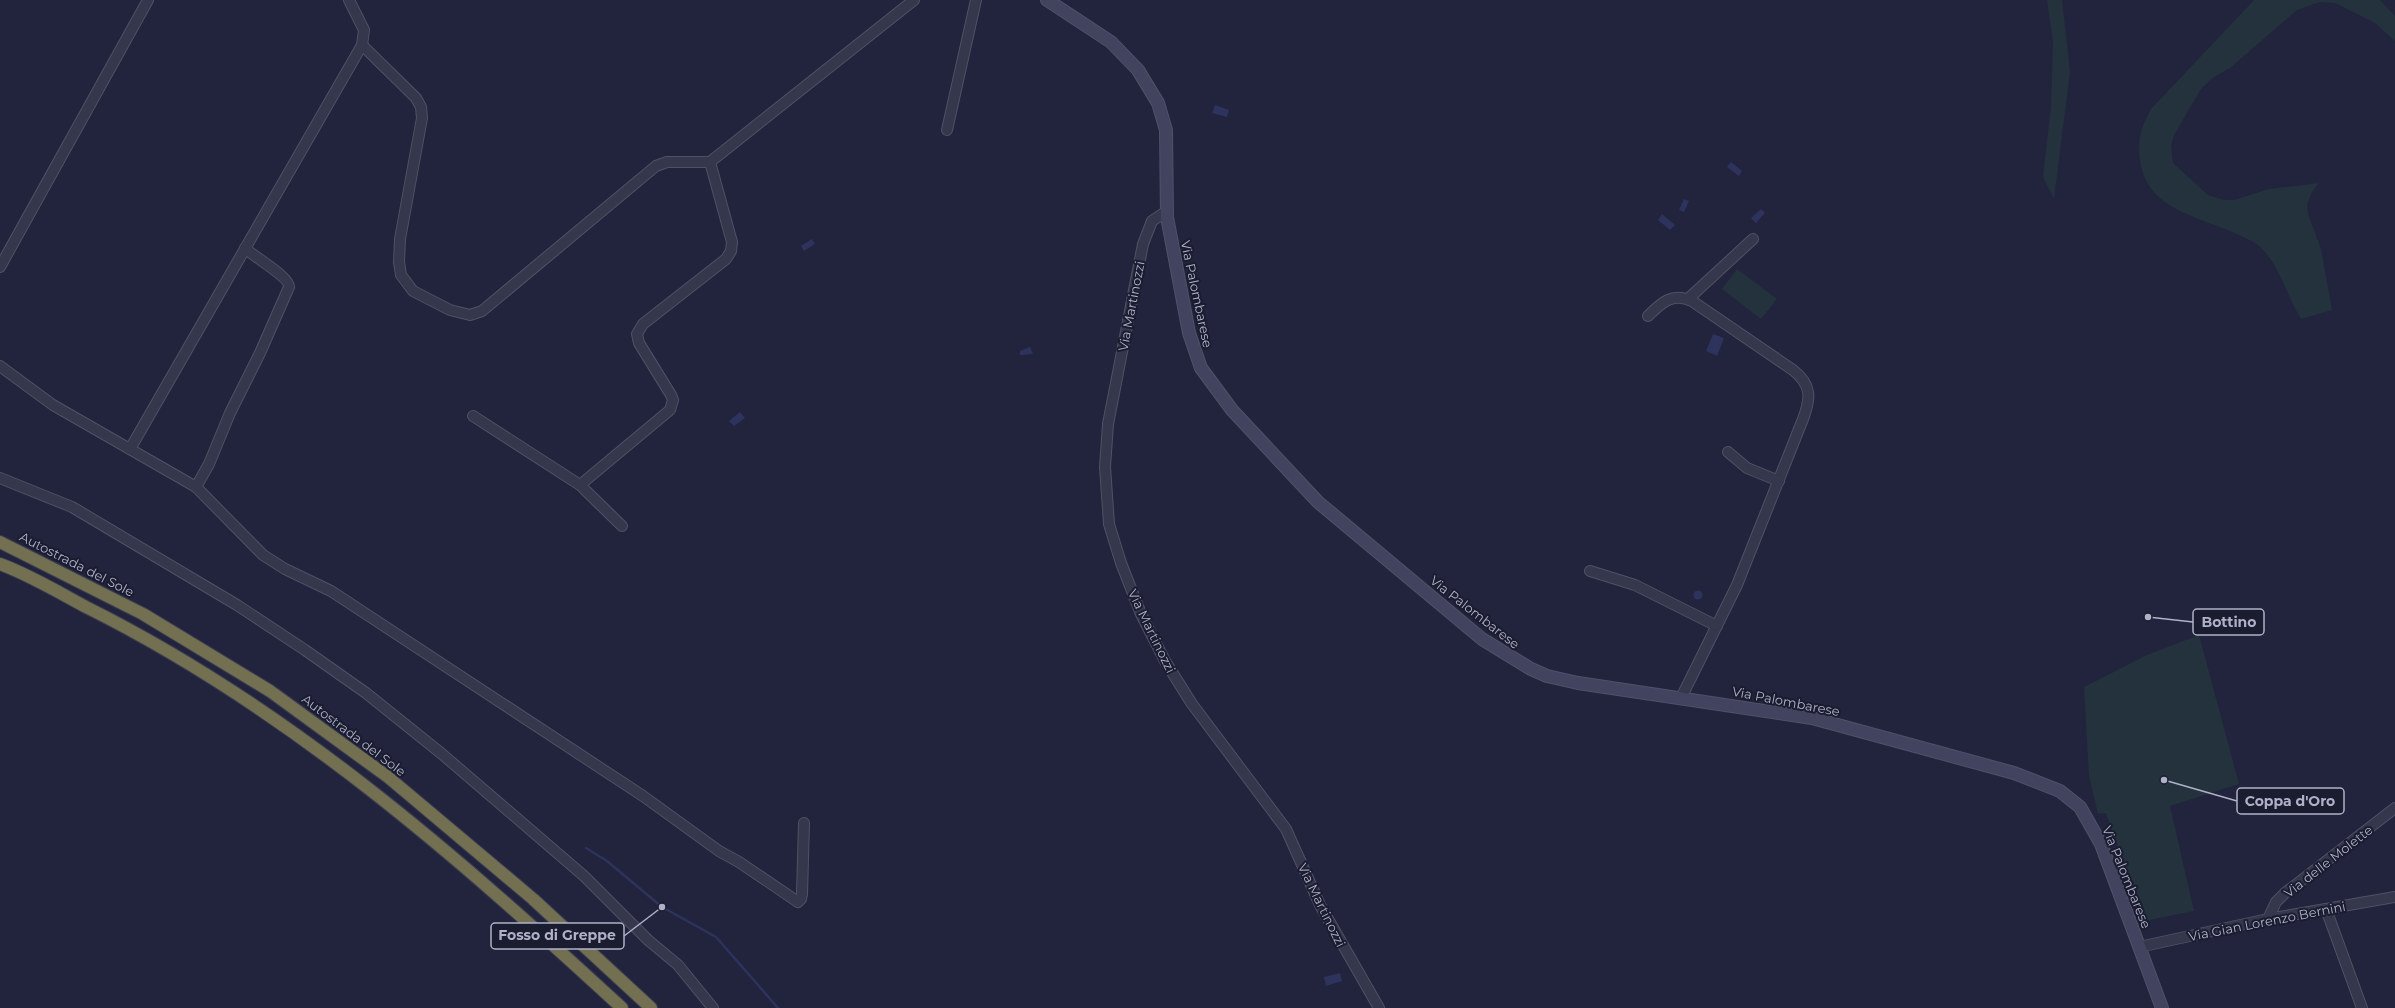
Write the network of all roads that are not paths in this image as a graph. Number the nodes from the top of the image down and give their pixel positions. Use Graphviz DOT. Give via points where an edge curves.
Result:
graph roads {
  1 [pos="148,0"];
  2 [pos="349,0"];
  3 [pos="914,0"];
  4 [pos="976,0"];
  5 [pos="1046,0"];
  6 [pos="362,45"];
  7 [pos="947,130"];
  8 [pos="710,162"];
  9 [pos="1167,211"];
  10 [pos="1753,239"];
  11 [pos="245,248"];
  12 [pos="0,267"];
  13 [pos="1688,299"];
  14 [pos="1648,316"];
  15 [pos="0,366"];
  16 [pos="473,416"];
  17 [pos="130,449"];
  18 [pos="1728,452"];
  19 [pos="0,478"];
  20 [pos="1779,481"];
  21 [pos="580,485"];
  22 [pos="196,487"];
  23 [pos="622,526"];
  24 [pos="0,542"];
  25 [pos="0,564"];
  26 [pos="1590,571"];
  27 [pos="1718,626"];
  28 [pos="1681,698"];
  29 [pos="2395,808"];
  30 [pos="804,823"];
  31 [pos="2395,897"];
  32 [pos="2326,910"];
  33 [pos="2268,919"];
  34 [pos="2140,947"];
  35 [pos="622,1008"];
  36 [pos="651,1008"];
  37 [pos="713,1008"];
  38 [pos="1379,1008"];
  39 [pos="2162,1008"];
  40 [pos="2362,1008"];
  1 -- 12 [label="street"];
  2 -- 6 [label="street" via="364,30"];
  3 -- 8 [label="street"];
  4 -- 7 [label="street"];
  5 -- 9 [label="main road, Via Palombarese" via="1107,38 1148,84 1160,107 1166,130"];
  6 -- 8 [label="street" via="416,98 422,110 400,239 401,275 413,291 458,313 474,315 482,311 656,166 667,162"];
  6 -- 11 [label="street"];
  8 -- 21 [label="street" via="732,242 731,251 726,259 643,324 637,334 639,343 671,395 672,407"];
  9 -- 28 [label="main road, Via Palombarese" via="1188,333 1198,362 1244,424 1318,502 1482,639 1520,663 1547,676 1569,681"];
  9 -- 38 [label="street, Via Martinozzi" via="1151,223 1143,244 1108,424 1105,467 1110,529 1141,614 1165,661 1212,733 1286,829 1320,905"];
  10 -- 13 [label="street"];
  11 -- 17 [label="street"];
  11 -- 22 [label="street" via="286,278 289,287 209,464"];
  13 -- 14 [label="street" via="1670,298"];
  13 -- 20 [label="street" via="1793,370 1808,386 1808,408"];
  15 -- 17 [label="street" via="53,404"];
  16 -- 21 [label="street"];
  17 -- 22 [label="street"];
  18 -- 20 [label="street" via="1744,466"];
  19 -- 37 [label="street" via="72,507 237,605 366,694 442,754 594,885 648,940 678,965"];
  20 -- 27 [label="street"];
  21 -- 23 [label="street"];
  22 -- 30 [label="street" via="255,548 276,564 332,591 643,796 719,851 798,902 802,894"];
  24 -- 36 [label="highway, Autostrada del Sole" via="143,614 270,691 388,777 533,899"];
  25 -- 35 [label="highway" via="139,633 261,708 376,793 524,918"];
  26 -- 27 [label="street" via="1635,585"];
  27 -- 28 [label="street"];
  28 -- 34 [label="main road, Via Palombarese" via="1822,721 2014,773 2060,791 2080,808 2099,839"];
  29 -- 33 [label="street, Via delle Molette" via="2285,893 2276,902"];
  31 -- 32 [label="street, Via Gian Lorenzo Bernini"];
  32 -- 33 [label="street, Via Gian Lorenzo Bernini"];
  32 -- 40 [label="street"];
  33 -- 34 [label="street, Via Gian Lorenzo Bernini"];
  34 -- 39 [label="main road, Via Palombarese"];
}
